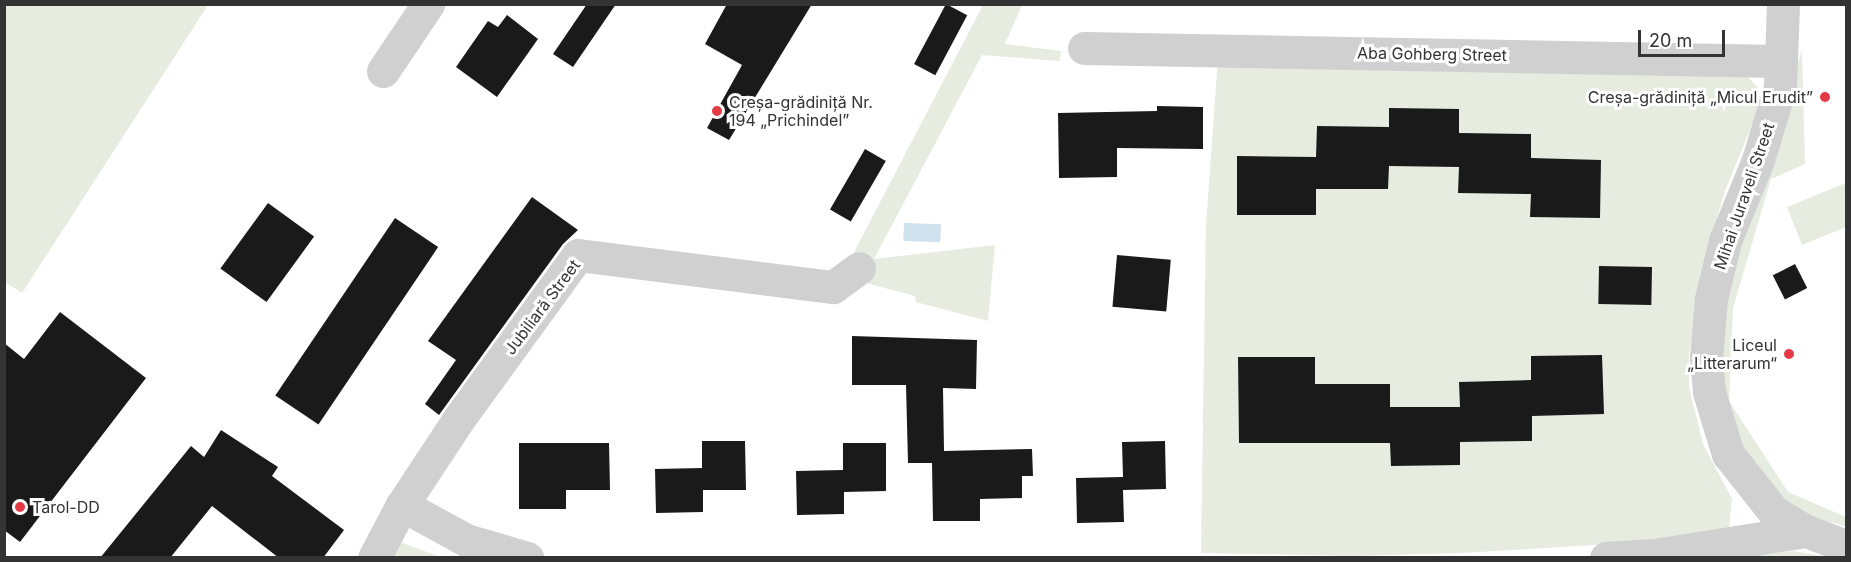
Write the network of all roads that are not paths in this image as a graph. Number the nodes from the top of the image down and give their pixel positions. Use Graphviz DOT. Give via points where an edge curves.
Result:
graph roads {
  1 [pos="428,4"];
  2 [pos="1783,4"];
  3 [pos="1083,48"];
  4 [pos="1781,61"];
  5 [pos="383,71"];
  6 [pos="859,268"];
  7 [pos="402,505"];
  8 [pos="1806,531"];
  9 [pos="1846,546"];
  10 [pos="374,558"];
  11 [pos="527,558"];
  12 [pos="1606,558"];
  1 -- 5 [label="street"];
  2 -- 4 [label="street, Mihai Juraveli Street"];
  3 -- 4 [label="street, Aba Gohberg Street"];
  4 -- 8 [label="street, Mihai Juraveli Street" via="1780,87 1758,160 1725,242 1711,299 1706,357 1709,392 1728,454 1774,512"];
  6 -- 7 [label="street, Jubiliară Street" via="833,287 578,255 458,420"];
  7 -- 10 [label="street, Jubiliară Street"];
  7 -- 11 [label="street" via="466,540"];
  8 -- 9 [label="street"];
  8 -- 12 [label="street" via="1654,555"];
}
